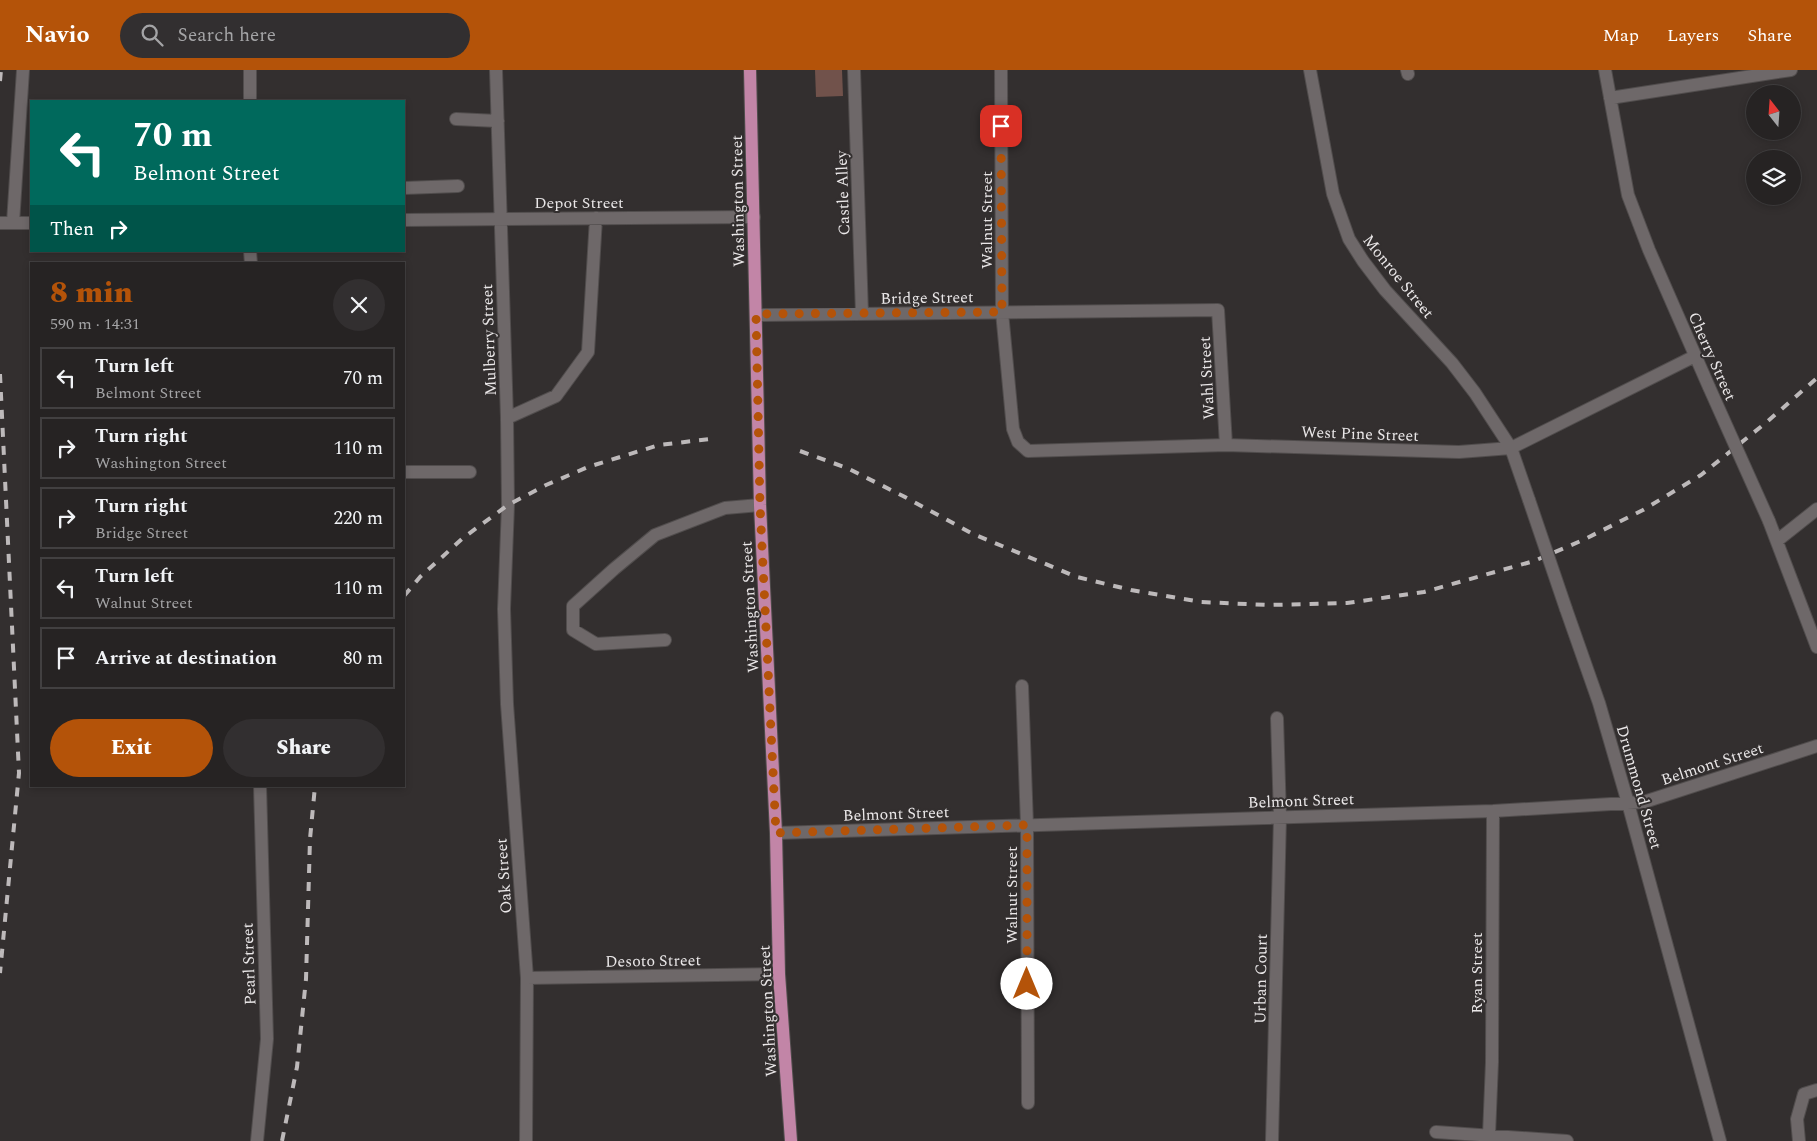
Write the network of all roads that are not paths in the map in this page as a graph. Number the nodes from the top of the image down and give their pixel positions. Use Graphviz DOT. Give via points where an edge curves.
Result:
graph roads {
  1 [pos="23,70"];
  2 [pos="250,70"];
  3 [pos="496,70"];
  4 [pos="750,70"];
  5 [pos="854,70"];
  6 [pos="1001,70"];
  7 [pos="1310,70"];
  8 [pos="1605,70"];
  9 [pos="1791,70"];
  10 [pos="1610,98"];
  11 [pos="250,100"];
  12 [pos="456,120"];
  13 [pos="498,121"];
  14 [pos="458,186"];
  15 [pos="405,188"];
  16 [pos="754,217"];
  17 [pos="596,218"];
  18 [pos="500,219"];
  19 [pos="405,220"];
  20 [pos="6,223"];
  21 [pos="30,223"];
  22 [pos="1218,310"];
  23 [pos="1002,312"];
  24 [pos="756,314"];
  25 [pos="862,314"];
  26 [pos="1696,356"];
  27 [pos="507,418"];
  28 [pos="1013,429"];
  29 [pos="1226,445"];
  30 [pos="1511,448"];
  31 [pos="405,472"];
  32 [pos="470,472"];
  33 [pos="760,505"];
  34 [pos="1817,509"];
  35 [pos="1778,540"];
  36 [pos="504,609"];
  37 [pos="665,640"];
  38 [pos="1817,647"];
  39 [pos="1022,686"];
  40 [pos="1277,718"];
  41 [pos="1817,746"];
  42 [pos="260,787"];
  43 [pos="1628,803"];
  44 [pos="1493,811"];
  45 [pos="1280,817"];
  46 [pos="1027,825"];
  47 [pos="776,833"];
  48 [pos="779,974"];
  49 [pos="527,978"];
  50 [pos="1817,1090"];
  51 [pos="1028,1103"];
  52 [pos="1436,1132"];
  53 [pos="1489,1135"];
  54 [pos="257,1141"];
  55 [pos="526,1141"];
  56 [pos="791,1141"];
  57 [pos="1272,1141"];
  58 [pos="1567,1141"];
  59 [pos="1720,1141"];
  60 [pos="1799,1141"];
  1 -- 20 [label="street"];
  2 -- 11 [label="street"];
  3 -- 13 [label="street, Mulberry Street"];
  4 -- 16 [label="main road, Washington Street"];
  5 -- 25 [label="street, Castle Alley"];
  6 -- 23 [label="street, Walnut Street"];
  7 -- 30 [label="street, Monroe Street" via="1333,194 1349,238 1385,290 1475,393"];
  8 -- 10 [label="street, Cherry Street"];
  9 -- 10 [label="street"];
  10 -- 26 [label="street, Cherry Street" via="1628,195"];
  12 -- 13 [label="street"];
  13 -- 18 [label="street, Mulberry Street"];
  14 -- 15 [label="street"];
  16 -- 17 [label="street, Depot Street"];
  16 -- 24 [label="main road, Washington Street"];
  17 -- 18 [label="street, Depot Street"];
  17 -- 27 [label="street" via="588,352 556,396"];
  18 -- 19 [label="street, Depot Street"];
  18 -- 27 [label="street, Mulberry Street"];
  20 -- 21 [label="street"];
  22 -- 23 [label="street, Bridge Street"];
  22 -- 29 [label="street, Wahl Street"];
  23 -- 25 [label="street, Bridge Street"];
  23 -- 28 [label="street, Walnut Street"];
  24 -- 25 [label="street, Bridge Street"];
  24 -- 33 [label="main road, Washington Street"];
  26 -- 30 [label="street, West Pine Street"];
  26 -- 35 [label="street, Cherry Street, bridge"];
  27 -- 36 [label="street, Mulberry Street"];
  28 -- 29 [label="street, West Pine Street" via="1018,442 1028,451"];
  29 -- 30 [label="street, West Pine Street" via="1459,452"];
  30 -- 43 [label="street, Drummond Street, bridge" via="1599,703"];
  31 -- 32 [label="street"];
  33 -- 37 [label="street" via="726,508 655,535 573,606 573,630 596,644"];
  33 -- 47 [label="main road, Washington Street"];
  34 -- 35 [label="street"];
  35 -- 38 [label="street, Cherry Street"];
  36 -- 49 [label="street, Oak Street" via="507,704"];
  39 -- 46 [label="street, Walnut Street"];
  40 -- 45 [label="street, Urban Court"];
  41 -- 43 [label="street, Belmont Street" via="1644,802"];
  42 -- 54 [label="street, Pearl Street" via="267,1039"];
  43 -- 44 [label="street, Belmont Street"];
  43 -- 59 [label="street, Drummond Street"];
  44 -- 45 [label="street, Belmont Street"];
  44 -- 53 [label="street, Ryan Street"];
  45 -- 46 [label="street, Belmont Street"];
  45 -- 57 [label="street, Urban Court"];
  46 -- 47 [label="street, Belmont Street"];
  46 -- 51 [label="street, Walnut Street"];
  47 -- 48 [label="main road, Washington Street"];
  48 -- 49 [label="street, Desoto Street"];
  48 -- 56 [label="main road, Washington Street"];
  49 -- 55 [label="street, Oak Street"];
  50 -- 60 [label="street" via="1804,1094 1797,1119"];
  52 -- 53 [label="street"];
  53 -- 58 [label="street"];
}
